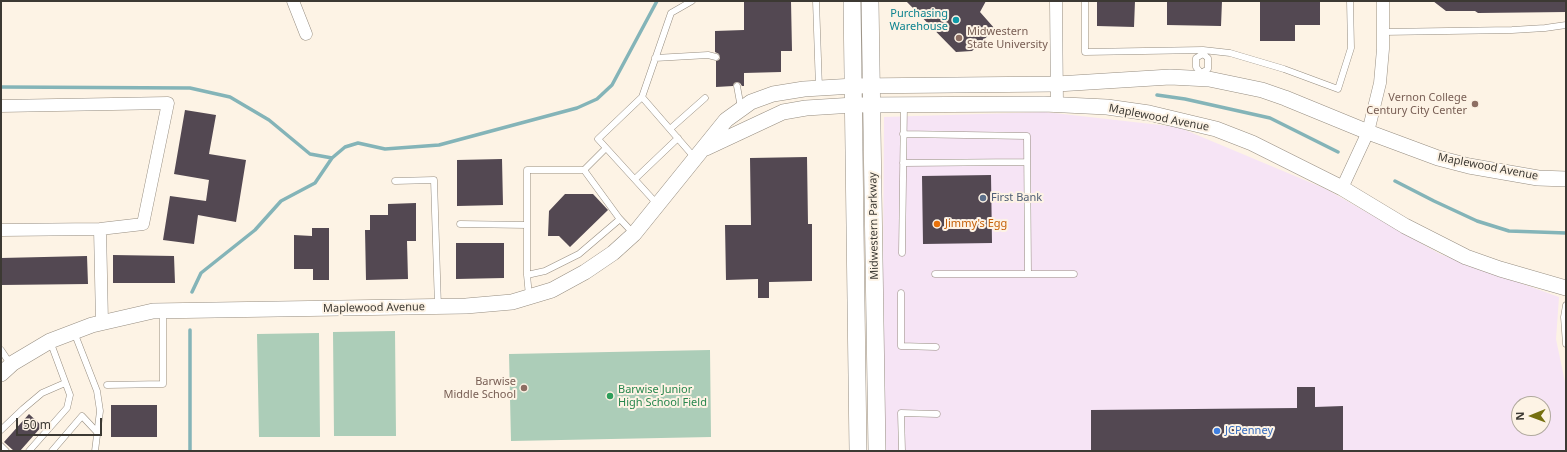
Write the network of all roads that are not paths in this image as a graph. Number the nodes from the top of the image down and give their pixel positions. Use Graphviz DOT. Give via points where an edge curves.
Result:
graph roads {
  1 [pos="293,1"];
  2 [pos="692,1"];
  3 [pos="816,1"];
  4 [pos="852,1"];
  5 [pos="870,1"];
  6 [pos="1056,1"];
  7 [pos="1085,1"];
  8 [pos="1350,1"];
  9 [pos="1383,1"];
  10 [pos="1566,25"];
  11 [pos="1383,32"];
  12 [pos="306,34"];
  13 [pos="1203,52"];
  14 [pos="716,57"];
  15 [pos="655,58"];
  16 [pos="1201,75"];
  17 [pos="1057,84"];
  18 [pos="872,85"];
  19 [pos="737,86"];
  20 [pos="854,86"];
  21 [pos="819,88"];
  22 [pos="642,97"];
  23 [pos="705,98"];
  24 [pos="1057,104"];
  25 [pos="854,105"];
  26 [pos="872,105"];
  27 [pos="904,105"];
  28 [pos="1,106"];
  29 [pos="741,109"];
  30 [pos="670,129"];
  31 [pos="1368,132"];
  32 [pos="904,134"];
  33 [pos="678,138"];
  34 [pos="606,148"];
  35 [pos="699,155"];
  36 [pos="1027,162"];
  37 [pos="903,163"];
  38 [pos="584,170"];
  39 [pos="634,179"];
  40 [pos="1566,179"];
  41 [pos="395,181"];
  42 [pos="1342,188"];
  43 [pos="658,205"];
  44 [pos="620,219"];
  45 [pos="460,224"];
  46 [pos="527,225"];
  47 [pos="100,229"];
  48 [pos="1,230"];
  49 [pos="634,234"];
  50 [pos="902,253"];
  51 [pos="935,274"];
  52 [pos="1028,274"];
  53 [pos="1074,274"];
  54 [pos="527,275"];
  55 [pos="1566,288"];
  56 [pos="902,293"];
  57 [pos="529,297"];
  58 [pos="1566,305"];
  59 [pos="438,307"];
  60 [pos="163,310"];
  61 [pos="102,322"];
  62 [pos="74,332"];
  63 [pos="50,341"];
  64 [pos="1566,344"];
  65 [pos="936,347"];
  66 [pos="1,350"];
  67 [pos="6,370"];
  68 [pos="857,375"];
  69 [pos="876,375"];
  70 [pos="65,383"];
  71 [pos="107,385"];
  72 [pos="937,414"];
  73 [pos="1,430"];
  74 [pos="97,432"];
  75 [pos="1,446"];
  76 [pos="94,450"];
  77 [pos="6,451"];
  78 [pos="29,451"];
  79 [pos="52,451"];
  80 [pos="858,451"];
  81 [pos="877,451"];
  82 [pos="902,451"];
  1 -- 12 [label="street"];
  2 -- 15 [label="lane" via="671,13"];
  3 -- 21 [label="lane"];
  4 -- 20 [label="main road, Midwestern Parkway"];
  5 -- 18 [label="main road, Midwestern Parkway"];
  6 -- 17 [label="street"];
  7 -- 13 [label="lane" via="1085,52"];
  8 -- 13 [label="lane" via="1350,48 1338,89 1230,53"];
  9 -- 11 [label="street"];
  10 -- 11 [label="lane" via="1512,30"];
  11 -- 31 [label="street" via="1380,83"];
  13 -- 16 [label="lane" via="1196,58 1196,67"];
  13 -- 16 [label="lane" via="1208,58 1208,69"];
  14 -- 15 [label="lane" via="708,55"];
  15 -- 22 [label="lane"];
  16 -- 17 [label="street, Maplewood Avenue"];
  16 -- 31 [label="street, Maplewood Avenue" via="1262,90"];
  17 -- 18 [label="street, Maplewood Avenue"];
  17 -- 24 [label="street"];
  18 -- 20 [label="street, Maplewood Avenue"];
  18 -- 26 [label="main road, Midwestern Parkway"];
  19 -- 29 [label="lane"];
  20 -- 21 [label="street, Maplewood Avenue"];
  20 -- 25 [label="main road, Midwestern Parkway"];
  21 -- 29 [label="street, Maplewood Avenue" via="773,94 751,102"];
  22 -- 30 [label="lane"];
  22 -- 34 [label="lane" via="598,139"];
  23 -- 30 [label="lane"];
  24 -- 27 [label="street, Maplewood Avenue"];
  24 -- 42 [label="street, Maplewood Avenue" via="1148,113 1216,129 1252,143"];
  25 -- 26 [label="street, Maplewood Avenue"];
  25 -- 35 [label="street, Maplewood Avenue" via="783,112"];
  25 -- 68 [label="main road, Midwestern Parkway"];
  26 -- 27 [label="street, Maplewood Avenue"];
  26 -- 69 [label="main road, Midwestern Parkway"];
  27 -- 32 [label="lane"];
  28 -- 47 [label="street" via="168,103 143,224"];
  29 -- 35 [label="street, Maplewood Avenue" via="726,120"];
  30 -- 33 [label="lane"];
  31 -- 40 [label="street, Maplewood Avenue" via="1438,158 1462,164 1538,178"];
  31 -- 42 [label="street"];
  32 -- 36 [label="lane" via="1027,136"];
  32 -- 37 [label="lane"];
  33 -- 35 [label="lane"];
  33 -- 39 [label="lane"];
  34 -- 38 [label="lane"];
  34 -- 39 [label="lane"];
  35 -- 43 [label="street, Maplewood Avenue"];
  36 -- 37 [label="lane"];
  36 -- 52 [label="lane"];
  37 -- 50 [label="lane"];
  38 -- 44 [label="lane"];
  38 -- 46 [label="lane" via="527,170"];
  39 -- 43 [label="lane"];
  41 -- 59 [label="lane" via="434,180"];
  42 -- 55 [label="street, Maplewood Avenue" via="1405,226 1466,257"];
  43 -- 49 [label="street, Maplewood Avenue"];
  44 -- 49 [label="lane"];
  44 -- 54 [label="lane" via="579,254 545,271"];
  45 -- 46 [label="lane"];
  46 -- 54 [label="lane"];
  47 -- 48 [label="street"];
  47 -- 61 [label="street"];
  49 -- 57 [label="street, Maplewood Avenue" via="613,253 585,272 552,290"];
  51 -- 52 [label="lane"];
  52 -- 53 [label="lane"];
  54 -- 57 [label="lane"];
  56 -- 65 [label="lane" via="900,346"];
  57 -- 59 [label="street, Maplewood Avenue" via="512,302"];
  58 -- 64 [label="lane"];
  59 -- 60 [label="street, Maplewood Avenue"];
  60 -- 61 [label="street, Maplewood Avenue"];
  60 -- 71 [label="lane" via="163,384"];
  61 -- 62 [label="street, Maplewood Avenue"];
  62 -- 63 [label="street, Maplewood Avenue"];
  62 -- 74 [label="lane" via="97,391 100,411"];
  63 -- 67 [label="street, Maplewood Avenue"];
  63 -- 70 [label="lane"];
  66 -- 67 [label="lane"];
  68 -- 69 [label="main road"];
  68 -- 80 [label="main road, Midwestern Parkway"];
  69 -- 81 [label="main road, Midwestern Parkway"];
  70 -- 73 [label="lane" via="42,393"];
  70 -- 78 [label="lane" via="70,395 67,408"];
  72 -- 82 [label="lane" via="901,413"];
  74 -- 76 [label="lane"];
  74 -- 79 [label="lane" via="82,416"];
  75 -- 77 [label="lane"];
}
